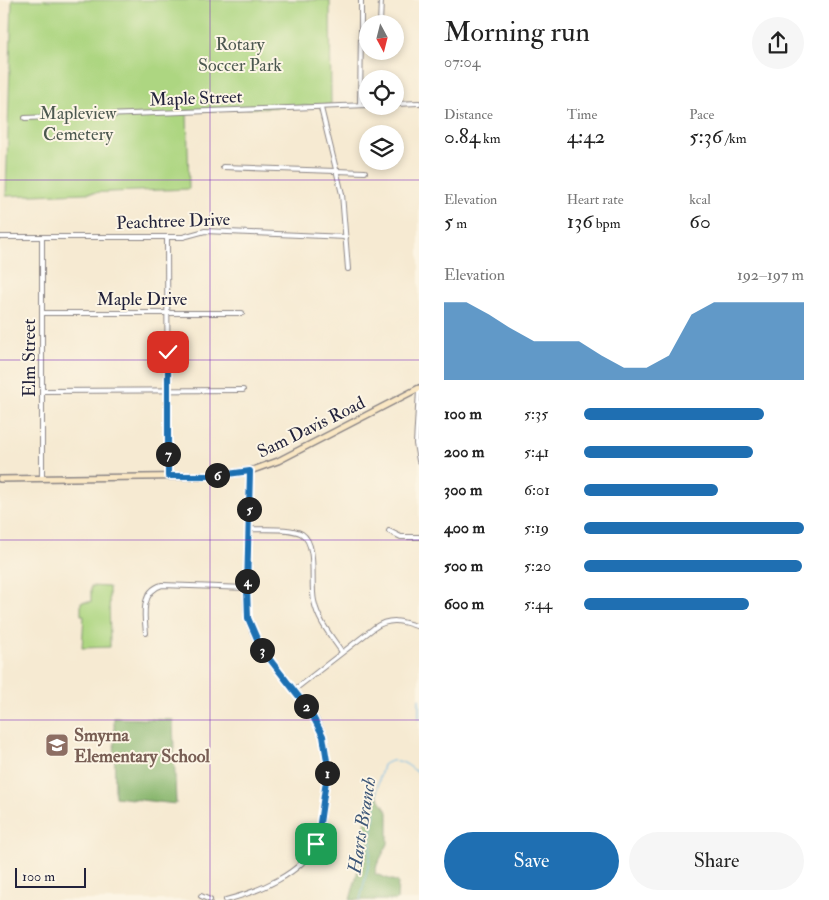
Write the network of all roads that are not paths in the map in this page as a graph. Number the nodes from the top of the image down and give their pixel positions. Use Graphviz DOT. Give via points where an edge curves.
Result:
graph roads {
  1 [pos="361,0"];
  2 [pos="380,0"];
  3 [pos="362,15"];
  4 [pos="380,15"];
  5 [pos="419,103"];
  6 [pos="404,104"];
  7 [pos="359,106"];
  8 [pos="321,108"];
  9 [pos="25,118"];
  10 [pos="223,167"];
  11 [pos="337,171"];
  12 [pos="365,172"];
  13 [pos="0,237"];
  14 [pos="42,237"];
  15 [pos="167,237"];
  16 [pos="346,237"];
  17 [pos="348,269"];
  18 [pos="42,313"];
  19 [pos="168,313"];
  20 [pos="242,313"];
  21 [pos="419,389"];
  22 [pos="168,390"];
  23 [pos="242,390"];
  24 [pos="42,391"];
  25 [pos="419,461"];
  26 [pos="250,471"];
  27 [pos="168,476"];
  28 [pos="42,478"];
  29 [pos="0,479"];
  30 [pos="248,529"];
  31 [pos="389,532"];
  32 [pos="419,537"];
  33 [pos="247,588"];
  34 [pos="419,627"];
  35 [pos="146,633"];
  36 [pos="342,652"];
  37 [pos="294,690"];
  38 [pos="201,896"];
  39 [pos="210,900"];
  40 [pos="226,900"];
  1 -- 3 [label="street"];
  2 -- 4 [label="street"];
  5 -- 6 [label="street"];
  7 -- 8 [label="street, Maple Street"];
  8 -- 9 [label="street, Maple Street"];
  8 -- 11 [label="street"];
  10 -- 11 [label="street"];
  11 -- 12 [label="street"];
  11 -- 16 [label="street"];
  13 -- 14 [label="street, Peachtree Drive"];
  14 -- 15 [label="street, Peachtree Drive"];
  14 -- 18 [label="street, Elm Street"];
  15 -- 16 [label="street, Peachtree Drive" via="205,231"];
  15 -- 19 [label="street"];
  16 -- 17 [label="street"];
  18 -- 19 [label="street, Maple Drive"];
  18 -- 24 [label="street, Elm Street"];
  19 -- 20 [label="street, Maple Drive"];
  19 -- 22 [label="street"];
  21 -- 25 [label="street" via="416,444"];
  21 -- 26 [label="street, Sam Davis Road" via="278,461"];
  22 -- 23 [label="street"];
  22 -- 24 [label="street"];
  22 -- 27 [label="street"];
  24 -- 28 [label="street, Elm Street"];
  26 -- 27 [label="street, Sam Davis Road" via="213,476"];
  26 -- 30 [label="street"];
  27 -- 28 [label="street, Sam Davis Road"];
  28 -- 29 [label="street, Sam Davis Road"];
  30 -- 33 [label="street"];
  30 -- 36 [label="street" via="298,532 307,538 311,547 312,594 317,612"];
  31 -- 32 [label="street" via="401,537"];
  33 -- 35 [label="street" via="157,586 146,599"];
  33 -- 37 [label="street" via="248,618 253,632 266,656"];
  34 -- 36 [label="street" via="388,621"];
  36 -- 37 [label="street"];
  37 -- 40 [label="street" via="318,723 327,752 328,767 318,838 307,858 289,873"];
  38 -- 39 [label="street"];
}
